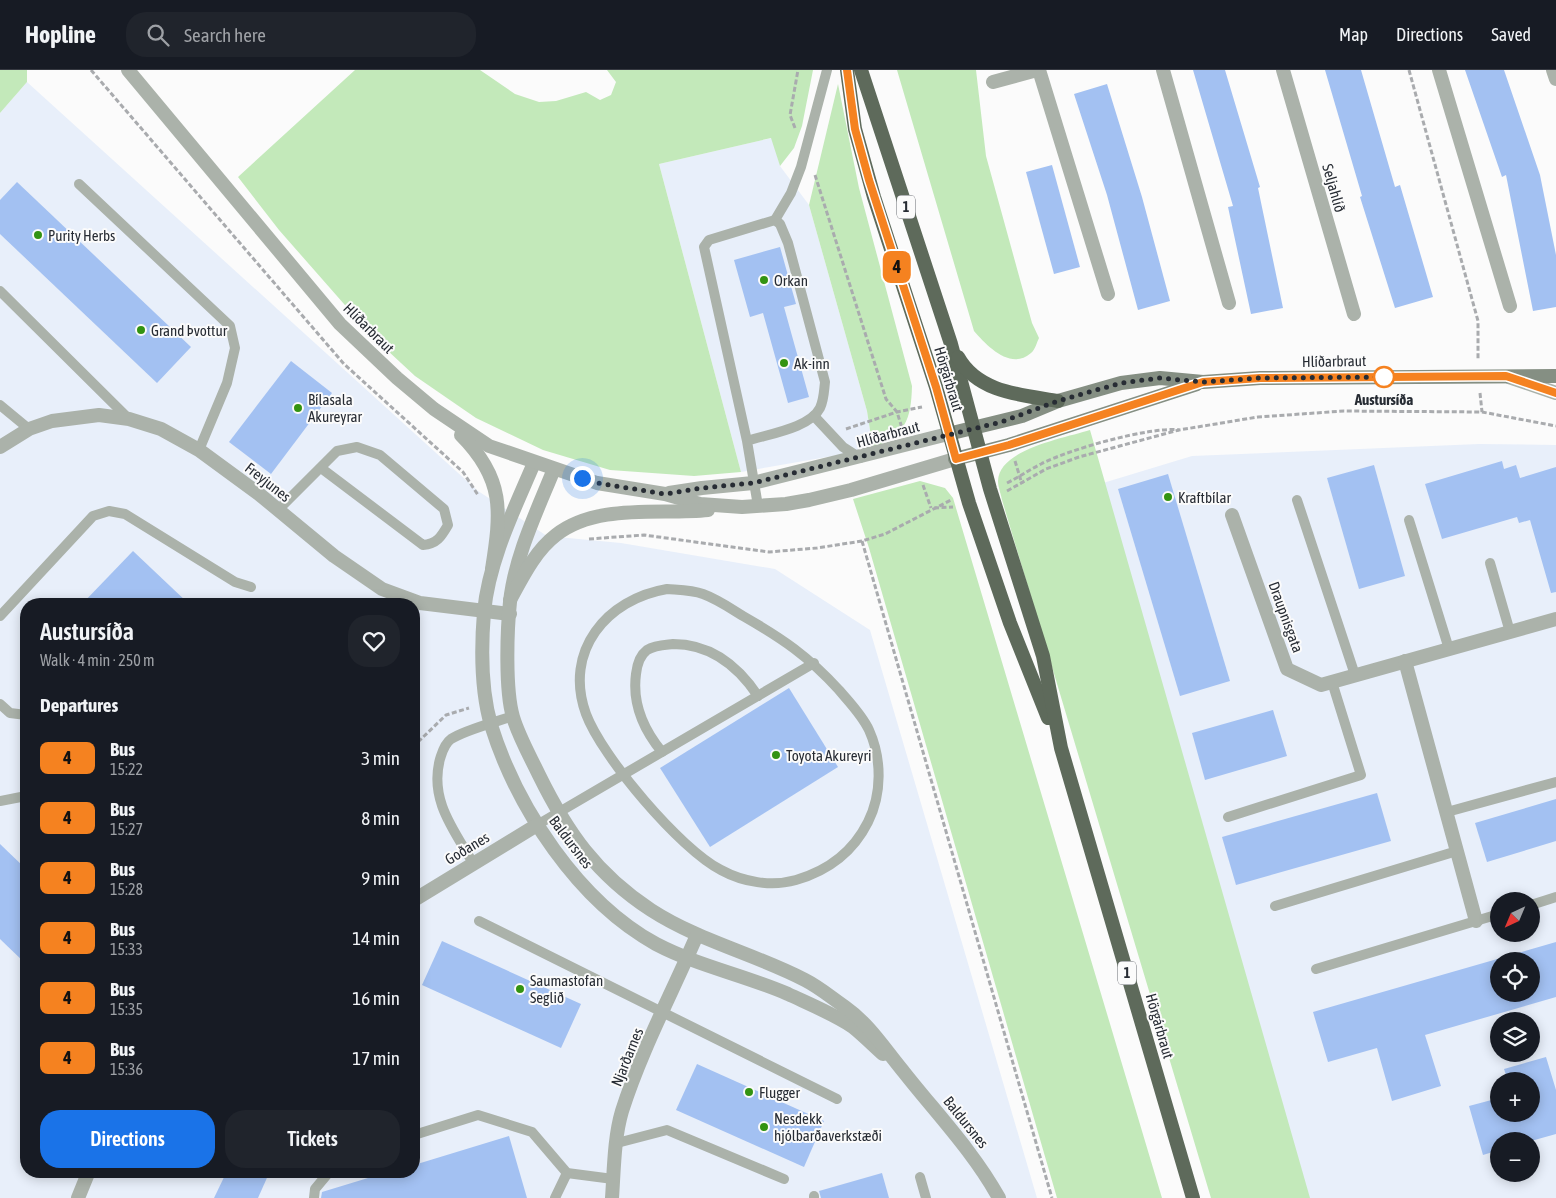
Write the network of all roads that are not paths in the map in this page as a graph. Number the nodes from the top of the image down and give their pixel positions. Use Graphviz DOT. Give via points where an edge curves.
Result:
graph roads {
  1 [pos="128,70"];
  2 [pos="827,70"];
  3 [pos="847,70"];
  4 [pos="861,70"];
  5 [pos="1038,70"];
  6 [pos="1163,70"];
  7 [pos="1283,70"];
  8 [pos="1439,70"];
  9 [pos="1553,70"];
  10 [pos="1556,79"];
  11 [pos="993,82"];
  12 [pos="79,184"];
  13 [pos="775,220"];
  14 [pos="0,291"];
  15 [pos="1108,294"];
  16 [pos="1229,303"];
  17 [pos="1510,306"];
  18 [pos="1354,314"];
  19 [pos="950,344"];
  20 [pos="1506,376"];
  21 [pos="1556,376"];
  22 [pos="1203,382"];
  23 [pos="1556,393"];
  24 [pos="1058,401"];
  25 [pos="0,405"];
  26 [pos="434,408"];
  27 [pos="814,416"];
  28 [pos="129,418"];
  29 [pos="973,428"];
  30 [pos="29,430"];
  31 [pos="948,434"];
  32 [pos="747,441"];
  33 [pos="0,447"];
  34 [pos="199,450"];
  35 [pos="980,453"];
  36 [pos="860,458"];
  37 [pos="956,459"];
  38 [pos="534,462"];
  39 [pos="321,468"];
  40 [pos="554,469"];
  41 [pos="753,483"];
  42 [pos="665,494"];
  43 [pos="1297,500"];
  44 [pos="758,506"];
  45 [pos="742,507"];
  46 [pos="278,510"];
  47 [pos="1232,515"];
  48 [pos="1409,520"];
  49 [pos="1490,563"];
  50 [pos="492,569"];
  51 [pos="251,587"];
  52 [pos="406,598"];
  53 [pos="420,603"];
  54 [pos="510,607"];
  55 [pos="484,612"];
  56 [pos="0,616"];
  57 [pos="1556,619"];
  58 [pos="1510,632"];
  59 [pos="1449,649"];
  60 [pos="1405,661"];
  61 [pos="814,663"];
  62 [pos="1355,675"];
  63 [pos="1332,682"];
  64 [pos="758,696"];
  65 [pos="0,704"];
  66 [pos="20,714"];
  67 [pos="512,716"];
  68 [pos="491,724"];
  69 [pos="1061,748"];
  70 [pos="662,752"];
  71 [pos="623,774"];
  72 [pos="1556,782"];
  73 [pos="20,797"];
  74 [pos="0,801"];
  75 [pos="558,812"];
  76 [pos="1446,812"];
  77 [pos="1228,817"];
  78 [pos="537,825"];
  79 [pos="1457,851"];
  80 [pos="474,863"];
  81 [pos="420,896"];
  82 [pos="1556,897"];
  83 [pos="1540,902"];
  84 [pos="1275,906"];
  85 [pos="1490,917"];
  86 [pos="479,921"];
  87 [pos="1476,921"];
  88 [pos="697,935"];
  89 [pos="686,959"];
  90 [pos="1316,970"];
  91 [pos="663,1012"];
  92 [pos="902,1071"];
  93 [pos="837,1099"];
  94 [pos="420,1133"];
  95 [pos="617,1143"];
  96 [pos="566,1173"];
  97 [pos="920,1177"];
  98 [pos="87,1178"];
  99 [pos="324,1178"];
  100 [pos="613,1179"];
  101 [pos="784,1179"];
  102 [pos="78,1198"];
  103 [pos="314,1198"];
  104 [pos="556,1198"];
  105 [pos="612,1198"];
  106 [pos="926,1198"];
  107 [pos="999,1198"];
  108 [pos="1193,1198"];
  1 -- 26 [label="street, Hlíðarbraut" via="340,324"];
  2 -- 13 [label="lane" via="792,193"];
  3 -- 31 [label="highway, Hörgárbraut / 1" via="855,129"];
  4 -- 19 [label="highway, Hörgárbraut / 1"];
  5 -- 11 [label="street"];
  5 -- 15 [label="street"];
  6 -- 16 [label="street"];
  7 -- 18 [label="street, Seljahlíð"];
  8 -- 17 [label="street"];
  9 -- 10 [label="street"];
  12 -- 34 [label="lane" via="230,326 235,348 227,383"];
  13 -- 27 [label="lane" via="785,232 825,382 824,396"];
  13 -- 32 [label="lane" via="709,240 704,247"];
  14 -- 28 [label="lane"];
  19 -- 24 [label="highway" via="961,363 983,383 1010,393"];
  19 -- 29 [label="highway, Hörgárbraut / 1"];
  20 -- 21 [label="main road, Hlíðarbraut"];
  20 -- 22 [label="main road, Hlíðarbraut" via="1260,378"];
  20 -- 23 [label="street"];
  22 -- 24 [label="main road, Hlíðarbraut" via="1160,378 1121,383"];
  22 -- 35 [label="main road, Hlíðarbraut"];
  24 -- 29 [label="main road, Hlíðarbraut" via="1022,416"];
  25 -- 30 [label="lane"];
  26 -- 38 [label="street, Hlíðarbraut" via="489,446"];
  26 -- 50 [label="street" via="475,450 497,492 499,526"];
  27 -- 32 [label="lane" via="806,423"];
  27 -- 36 [label="lane" via="830,435"];
  28 -- 30 [label="street, Freyjunes" via="90,416 52,420"];
  28 -- 34 [label="street, Freyjunes" via="161,429"];
  29 -- 31 [label="main road, Hlíðarbraut"];
  29 -- 35 [label="highway, Hörgárbraut / 1"];
  30 -- 33 [label="street, Freyjunes"];
  31 -- 36 [label="street, Hlíðarbraut"];
  31 -- 37 [label="highway, Hörgárbraut / 1"];
  32 -- 41 [label="lane"];
  34 -- 46 [label="street, Freyjunes"];
  35 -- 37 [label="main road, Hlíðarbraut"];
  35 -- 69 [label="highway, Hörgárbraut / 1" via="1043,656"];
  36 -- 41 [label="street, Hlíðarbraut"];
  37 -- 44 [label="street, Hlíðarbraut" via="834,494"];
  37 -- 69 [label="highway, Hörgárbraut / 1" via="1010,623"];
  38 -- 40 [label="street, Hlíðarbraut"];
  38 -- 50 [label="street, Baldursnes"];
  39 -- 39 [label="lane" via="337,451 357,447 380,455 444,509 448,525 433,545 422,545"];
  39 -- 46 [label="lane"];
  40 -- 42 [label="street, Hlíðarbraut" via="597,483"];
  40 -- 54 [label="street, Baldursnes" via="526,540"];
  41 -- 42 [label="street, Hlíðarbraut"];
  41 -- 44 [label="lane"];
  42 -- 45 [label="street, Hlíðarbraut" via="700,504"];
  43 -- 62 [label="lane"];
  44 -- 45 [label="street, Hlíðarbraut"];
  45 -- 54 [label="street" via="617,515 593,518 570,526 555,535 540,552"];
  46 -- 52 [label="street, Freyjunes" via="334,556 382,589"];
  47 -- 63 [label="street, Draupnisgata" via="1287,669 1321,685"];
  48 -- 59 [label="lane"];
  49 -- 58 [label="lane"];
  50 -- 55 [label="street, Baldursnes"];
  51 -- 56 [label="lane" via="235,582 125,514 109,511 93,516"];
  53 -- 55 [label="street, Freyjunes"];
  54 -- 55 [label="street, Freyjunes"];
  54 -- 67 [label="street, Baldursnes" via="508,661"];
  55 -- 68 [label="street, Baldursnes" via="484,686"];
  57 -- 58 [label="street, Draupnisgata"];
  58 -- 59 [label="street, Draupnisgata"];
  59 -- 60 [label="street, Draupnisgata"];
  60 -- 62 [label="street, Draupnisgata"];
  60 -- 76 [label="street"];
  61 -- 64 [label="lane"];
  61 -- 71 [label="lane" via="782,639 703,594 667,589 633,598 617,607 594,633 584,656 580,681 586,714"];
  61 -- 71 [label="lane" via="861,716 875,747 878,764 876,799 864,831 841,857 826,868 792,881 774,883 755,882 720,870 666,825"];
  62 -- 63 [label="street, Draupnisgata"];
  63 -- 77 [label="lane" via="1362,775"];
  64 -- 70 [label="lane"];
  64 -- 70 [label="lane" via="737,669 709,651 676,644 652,648 637,665 636,698 645,728"];
  65 -- 66 [label="lane" via="10,713"];
  67 -- 68 [label="lane"];
  67 -- 75 [label="street, Baldursnes"];
  68 -- 78 [label="street, Baldursnes" via="517,789"];
  68 -- 80 [label="lane" via="450,740 439,763 438,797 444,814"];
  69 -- 108 [label="highway, Hörgárbraut / 1"];
  70 -- 71 [label="lane"];
  71 -- 75 [label="lane"];
  72 -- 76 [label="lane"];
  73 -- 74 [label="lane"];
  75 -- 78 [label="lane"];
  75 -- 88 [label="street, Baldursnes" via="582,849 619,886 652,910"];
  76 -- 79 [label="street"];
  78 -- 80 [label="street, Goðanes"];
  78 -- 89 [label="street, Baldursnes" via="577,879 614,914 653,942"];
  79 -- 84 [label="lane"];
  79 -- 87 [label="street"];
  80 -- 81 [label="street, Goðanes"];
  82 -- 83 [label="lane"];
  85 -- 87 [label="lane"];
  86 -- 91 [label="lane"];
  87 -- 90 [label="lane"];
  88 -- 89 [label="street, Njarðarnes"];
  88 -- 92 [label="street, Baldursnes" via="808,981 848,1009 875,1034"];
  89 -- 91 [label="street, Njarðarnes"];
  89 -- 92 [label="street, Baldursnes" via="787,994 851,1026"];
  91 -- 93 [label="lane"];
  91 -- 95 [label="street, Njarðarnes" via="622,1112"];
  92 -- 107 [label="street, Baldursnes" via="983,1169"];
  94 -- 96 [label="lane" via="478,1115 532,1132"];
  95 -- 100 [label="street, Njarðarnes"];
  95 -- 101 [label="lane" via="667,1130"];
  96 -- 100 [label="lane"];
  96 -- 104 [label="lane"];
  97 -- 106 [label="lane"];
  98 -- 102 [label="street"];
  99 -- 103 [label="lane" via="315,1189"];
  100 -- 105 [label="street, Njarðarnes"];
}
